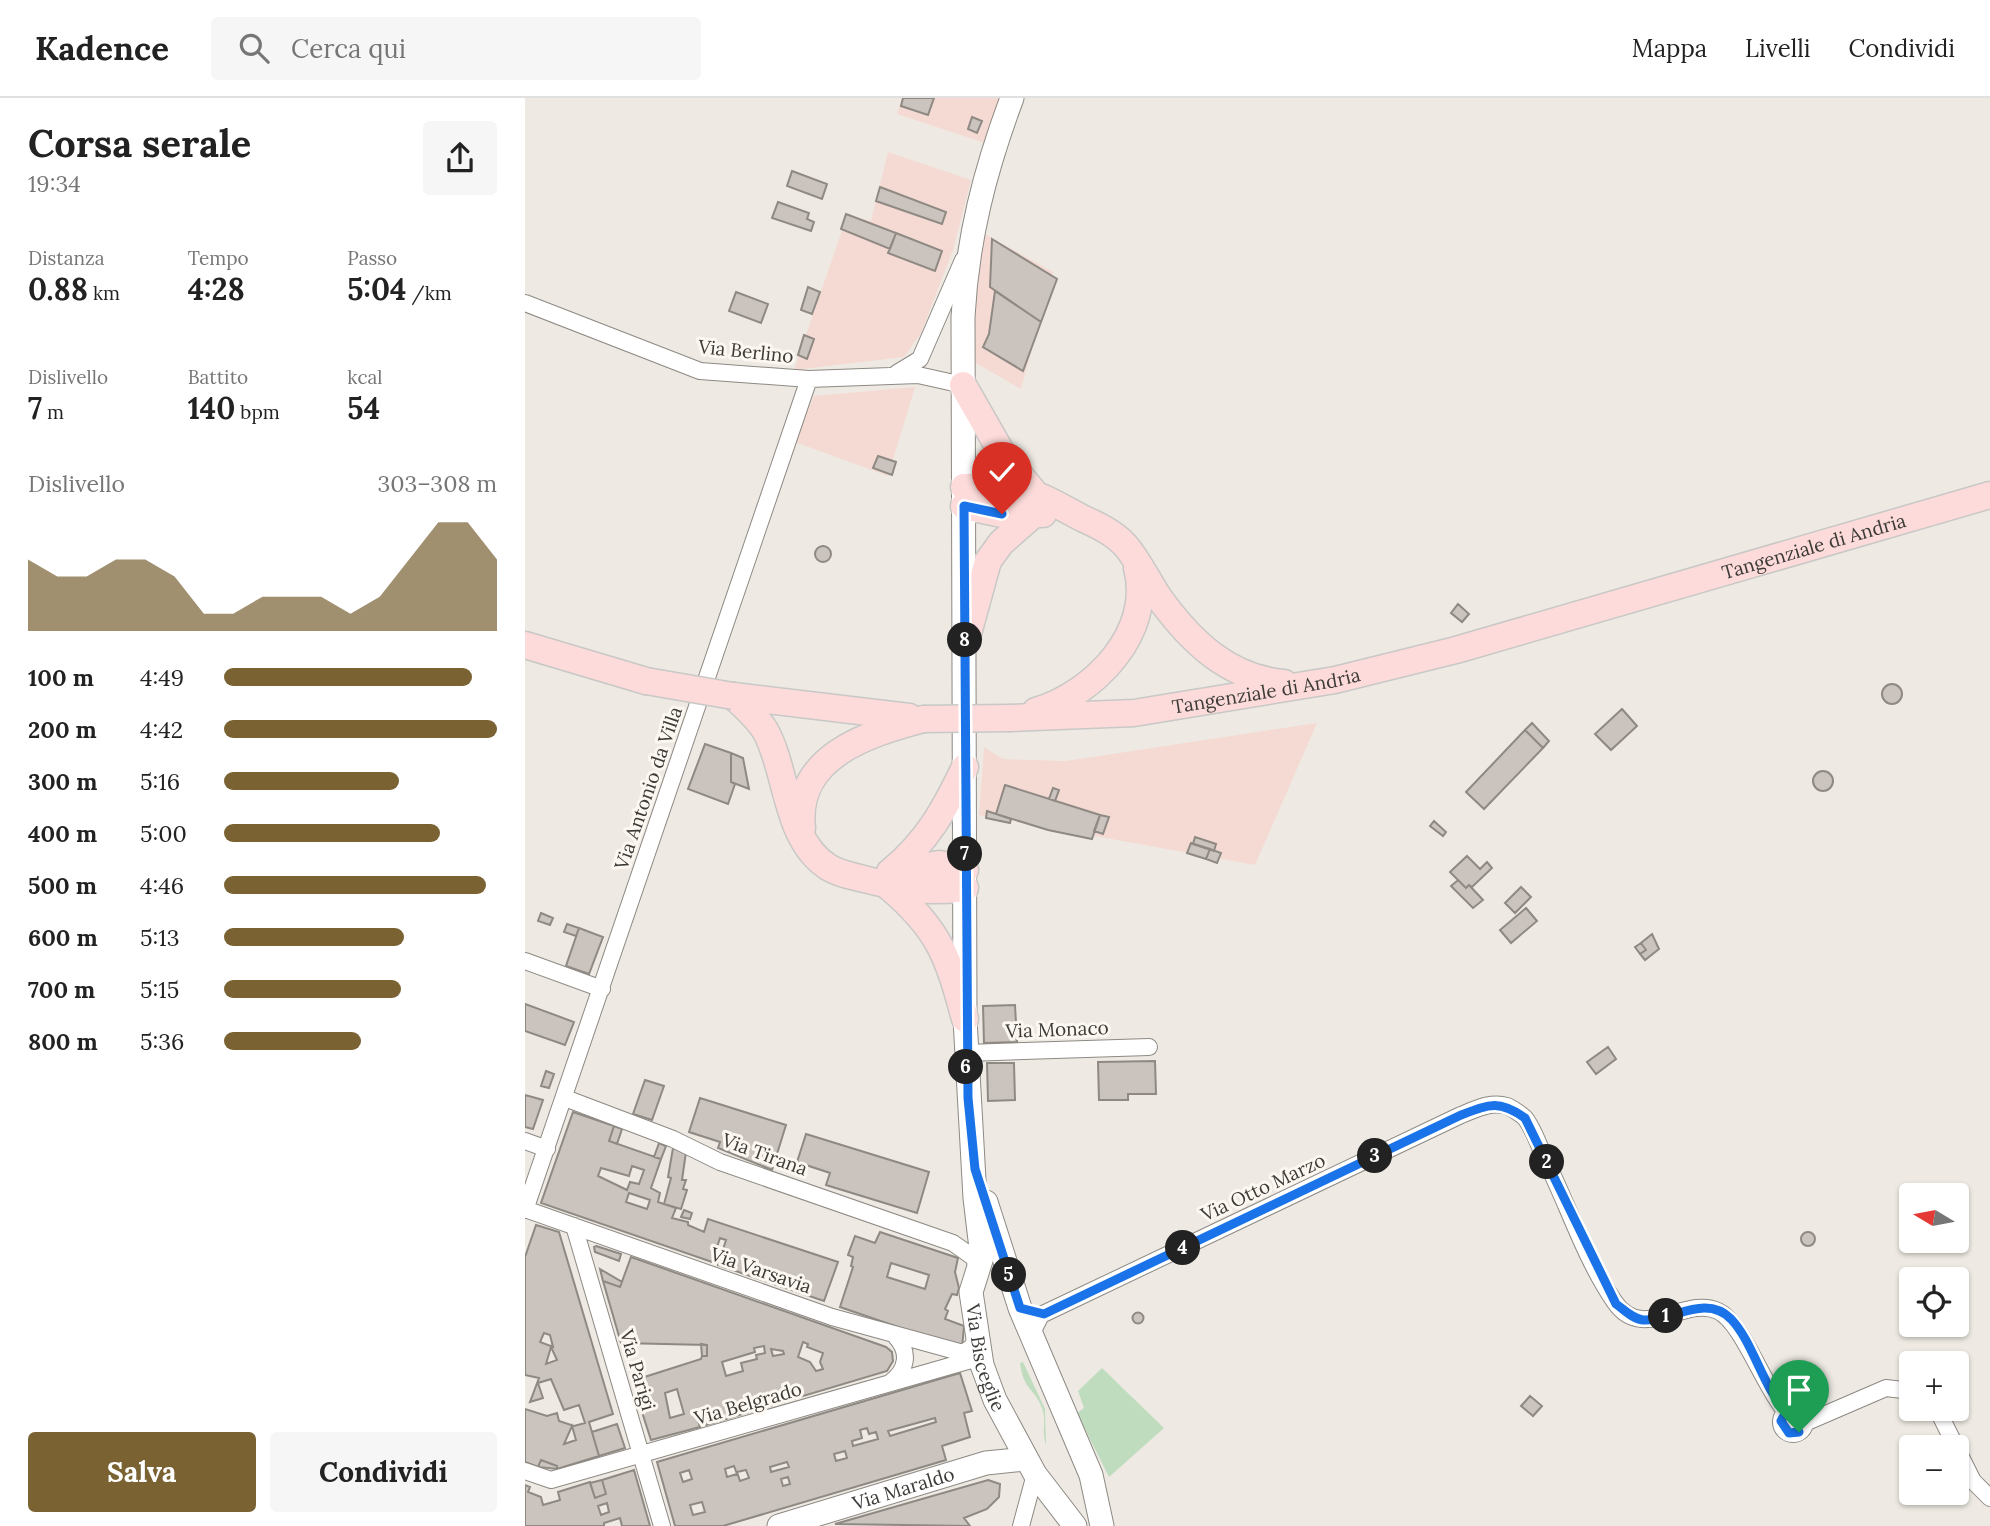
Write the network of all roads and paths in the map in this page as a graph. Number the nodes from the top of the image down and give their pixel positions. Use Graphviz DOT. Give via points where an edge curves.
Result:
graph roads {
  1 [pos="1012,98"];
  2 [pos="968,248"];
  3 [pos="525,303"];
  4 [pos="891,375"];
  5 [pos="810,379"];
  6 [pos="963,385"];
  7 [pos="1990,495"];
  8 [pos="964,497"];
  9 [pos="1033,503"];
  10 [pos="1135,560"];
  11 [pos="965,640"];
  12 [pos="525,645"];
  13 [pos="1335,680"];
  14 [pos="733,696"];
  15 [pos="1011,718"];
  16 [pos="923,719"];
  17 [pos="965,767"];
  18 [pos="804,838"];
  19 [pos="882,879"];
  20 [pos="965,879"];
  21 [pos="525,961"];
  22 [pos="602,989"];
  23 [pos="965,1019"];
  24 [pos="1149,1047"];
  25 [pos="966,1053"];
  26 [pos="565,1098"];
  27 [pos="525,1141"];
  28 [pos="547,1149"];
  29 [pos="975,1169"];
  30 [pos="975,1198"];
  31 [pos="525,1209"];
  32 [pos="574,1226"];
  33 [pos="953,1243"];
  34 [pos="978,1276"];
  35 [pos="973,1313"];
  36 [pos="1027,1314"];
  37 [pos="976,1336"];
  38 [pos="896,1337"];
  39 [pos="982,1365"];
  40 [pos="889,1384"];
  41 [pos="1899,1390"];
  42 [pos="1943,1421"];
  43 [pos="1010,1430"];
  44 [pos="641,1456"];
  45 [pos="986,1463"];
  46 [pos="1031,1467"];
  47 [pos="525,1471"];
  48 [pos="1094,1484"];
  49 [pos="1990,1498"];
  50 [pos="1055,1500"];
  51 [pos="1026,1508"];
  52 [pos="824,1520"];
  53 [pos="662,1526"];
  54 [pos="779,1526"];
  55 [pos="1021,1526"];
  56 [pos="1075,1526"];
  57 [pos="1102,1526"];
  1 -- 2 [label="main road, Via Bisceglie" via="979,196"];
  2 -- 4 [label="street, Via Berlino" via="920,359"];
  2 -- 6 [label="main road, Via Bisceglie"];
  3 -- 5 [label="street, Via Berlino" via="700,371"];
  4 -- 5 [label="street, Via Berlino"];
  4 -- 6 [label="street, Via Berlino" via="931,376"];
  5 -- 22 [label="street, Via Antonio da Villa"];
  6 -- 8 [label="main road, Via Bisceglie"];
  6 -- 9 [label="main road"];
  7 -- 13 [label="main road, Tangenziale di Andria" via="1456,650"];
  8 -- 9 [label="main road" via="988,486"];
  8 -- 11 [label="main road, Via Bisceglie"];
  9 -- 10 [label="main road" via="1079,516 1110,532"];
  9 -- 11 [label="main road" via="988,561"];
  10 -- 13 [label="main road" via="1193,638 1238,673 1286,683"];
  10 -- 15 [label="main road" via="1141,583 1138,610 1130,634 1112,659 1075,694 1051,707"];
  11 -- 17 [label="main road, Via Bisceglie"];
  12 -- 14 [label="main road, Tangenziale di Andria, bridge" via="646,681"];
  13 -- 15 [label="main road, Tangenziale di Andria" via="1134,713"];
  14 -- 16 [label="main road, Tangenziale di Andria"];
  14 -- 18 [label="main road" via="769,739"];
  15 -- 16 [label="main road, Tangenziale di Andria, bridge"];
  16 -- 18 [label="main road" via="849,744 823,765 803,800"];
  17 -- 19 [label="main road" via="933,830"];
  17 -- 20 [label="main road, Via Bisceglie"];
  18 -- 19 [label="main road" via="829,868"];
  19 -- 20 [label="main road" via="939,864"];
  19 -- 23 [label="main road" via="936,936 951,968"];
  20 -- 23 [label="main road, Via Bisceglie"];
  21 -- 22 [label="street"];
  22 -- 26 [label="street, Via Antonio da Villa"];
  23 -- 25 [label="main road, Via Bisceglie"];
  24 -- 25 [label="street, Via Monaco"];
  25 -- 29 [label="main road, Via Bisceglie"];
  26 -- 28 [label="street, Via Antonio da Villa"];
  26 -- 33 [label="street, Via Tirana" via="720,1162"];
  27 -- 28 [label="street"];
  28 -- 31 [label="street, Via Antonio da Villa"];
  29 -- 30 [label="main road, Via Bisceglie"];
  29 -- 36 [label="main road, Via Bisceglie"];
  30 -- 33 [label="street" via="973,1228 966,1238"];
  30 -- 34 [label="main road, Via Bisceglie" via="982,1257"];
  31 -- 32 [label="street, Via Varsavia"];
  32 -- 38 [label="street, Via Varsavia"];
  32 -- 44 [label="street, Via Parigi"];
  33 -- 34 [label="street, Via Tirana" via="974,1258"];
  34 -- 35 [label="main road, Via Bisceglie" via="971,1292"];
  35 -- 36 [label="main road" via="977,1293 989,1281 999,1282"];
  35 -- 37 [label="main road, Via Bisceglie"];
  36 -- 41 [label="street, Via Otto Marzo" via="1461,1115 1487,1105 1508,1106 1525,1118 1616,1304 1646,1320 1701,1308 1717,1310 1731,1320 1771,1395 1786,1412 1781,1421 1789,1433 1886,1388"];
  36 -- 48 [label="main road, Via Bisceglie"];
  37 -- 38 [label="street, Via Varsavia" via="973,1346 963,1353"];
  37 -- 39 [label="main road, Via Bisceglie"];
  38 -- 40 [label="street" via="904,1346 905,1361"];
  39 -- 40 [label="street, Via Belgrado" via="971,1360"];
  39 -- 43 [label="main road, Via Bisceglie"];
  40 -- 44 [label="street, Via Belgrado"];
  42 -- 49 [label="street" via="1973,1481"];
  43 -- 45 [label="main road" via="1005,1447"];
  43 -- 46 [label="main road, Via Bisceglie"];
  44 -- 47 [label="street, Via Belgrado" via="551,1480"];
  44 -- 53 [label="street, Via Parigi"];
  45 -- 46 [label="main road, Via Maraldo"];
  45 -- 52 [label="main road, Via Maraldo"];
  46 -- 50 [label="main road, Via Bisceglie"];
  46 -- 51 [label="street"];
  48 -- 50 [label="main road" via="1084,1509 1070,1510"];
  48 -- 57 [label="main road, Via Bisceglie"];
  50 -- 51 [label="street" via="1037,1501"];
  50 -- 56 [label="main road, Via Bisceglie"];
  51 -- 55 [label="street"];
  52 -- 54 [label="main road, Via Maraldo"];
}
